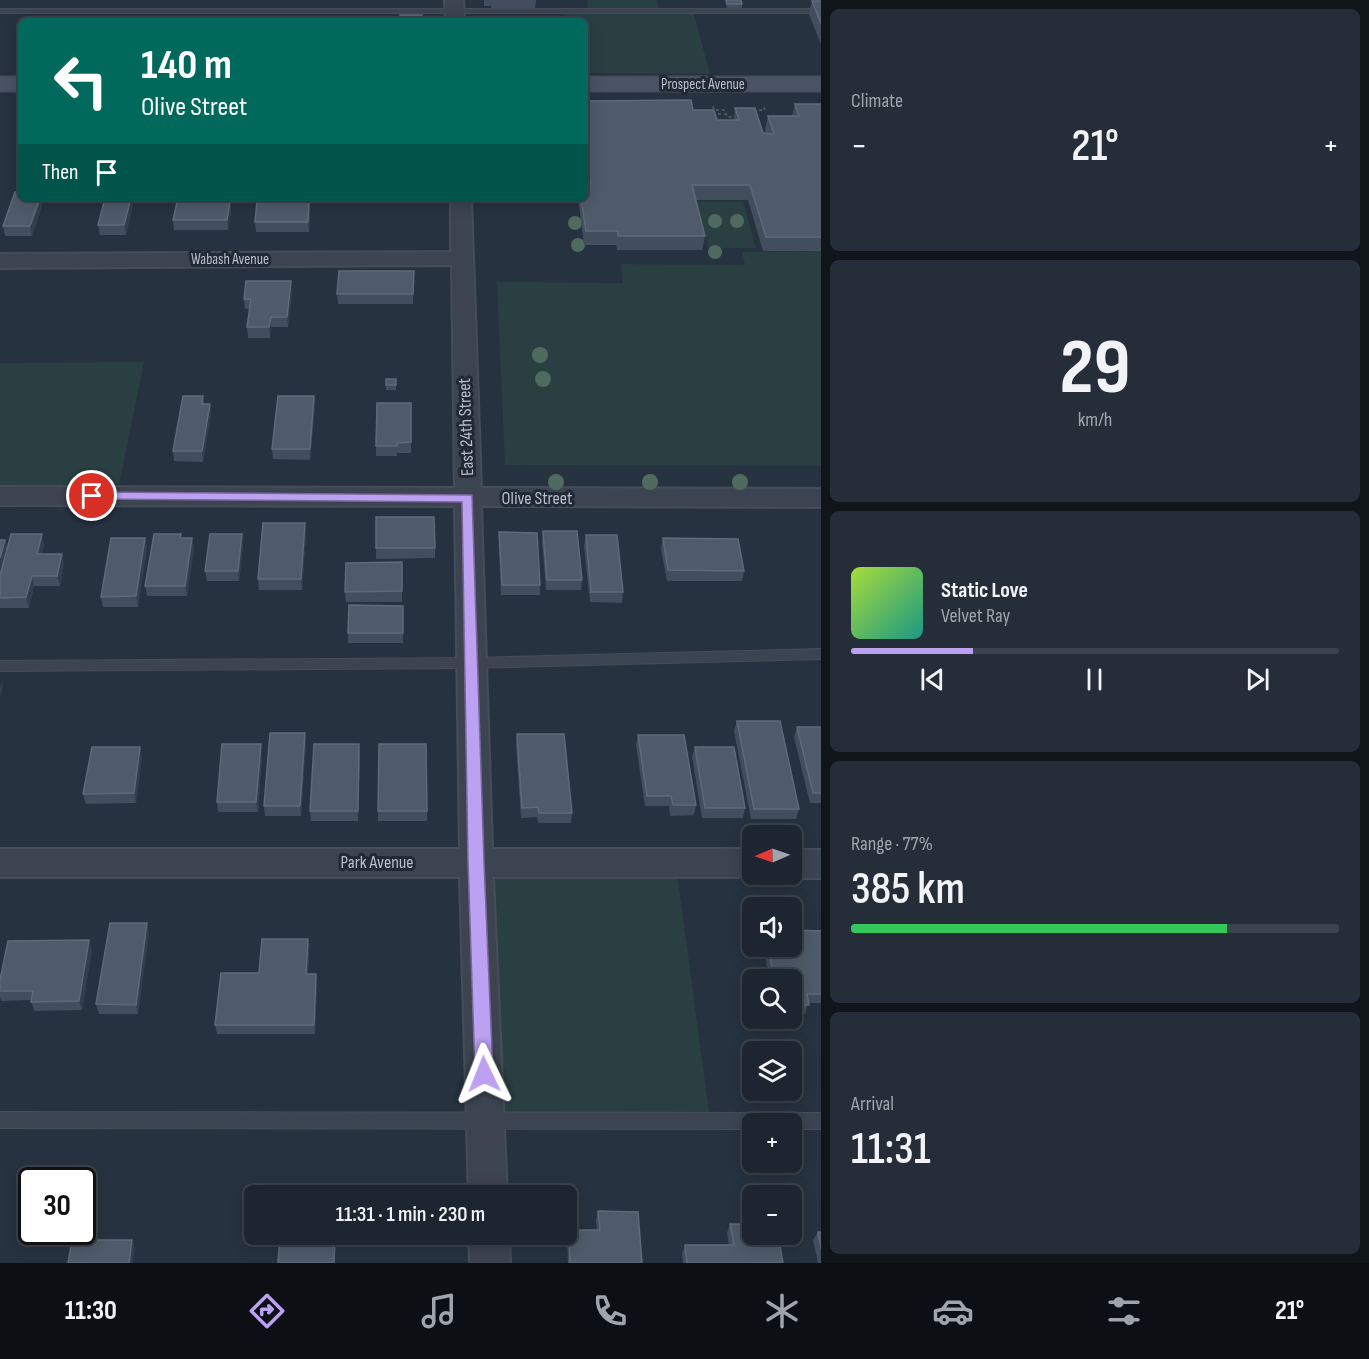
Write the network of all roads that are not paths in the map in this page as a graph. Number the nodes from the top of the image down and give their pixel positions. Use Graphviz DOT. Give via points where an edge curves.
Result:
graph roads {
  1 [pos="0,11"];
  2 [pos="454,11"];
  3 [pos="821,11"];
  4 [pos="0,84"];
  5 [pos="18,84"];
  6 [pos="588,84"];
  7 [pos="821,84"];
  8 [pos="461,201"];
  9 [pos="461,258"];
  10 [pos="0,261"];
  11 [pos="0,496"];
  12 [pos="468,498"];
  13 [pos="821,498"];
  14 [pos="821,654"];
  15 [pos="472,663"];
  16 [pos="0,666"];
  17 [pos="476,862"];
  18 [pos="0,863"];
  19 [pos="742,863"];
  20 [pos="802,864"];
  21 [pos="821,864"];
  22 [pos="0,1120"];
  23 [pos="486,1120"];
  24 [pos="821,1120"];
  25 [pos="488,1185"];
  26 [pos="489,1245"];
  27 [pos="490,1263"];
  1 -- 2 [label="lane"];
  2 -- 3 [label="lane"];
  4 -- 5 [label="main road"];
  6 -- 7 [label="main road, Prospect Avenue"];
  8 -- 9 [label="street, East 24th Street"];
  9 -- 10 [label="street, Wabash Avenue"];
  9 -- 12 [label="street, East 24th Street"];
  11 -- 12 [label="street, Olive Street"];
  12 -- 13 [label="street, Olive Street"];
  12 -- 15 [label="street, East 24th Street"];
  14 -- 15 [label="lane"];
  15 -- 16 [label="lane"];
  15 -- 17 [label="street, East 24th Street"];
  17 -- 18 [label="street, Park Avenue"];
  17 -- 19 [label="street, Park Avenue"];
  17 -- 23 [label="street, East 24th Street"];
  20 -- 21 [label="street"];
  22 -- 23 [label="lane"];
  23 -- 24 [label="lane"];
  23 -- 25 [label="street, East 24th Street"];
  26 -- 27 [label="street"];
}
